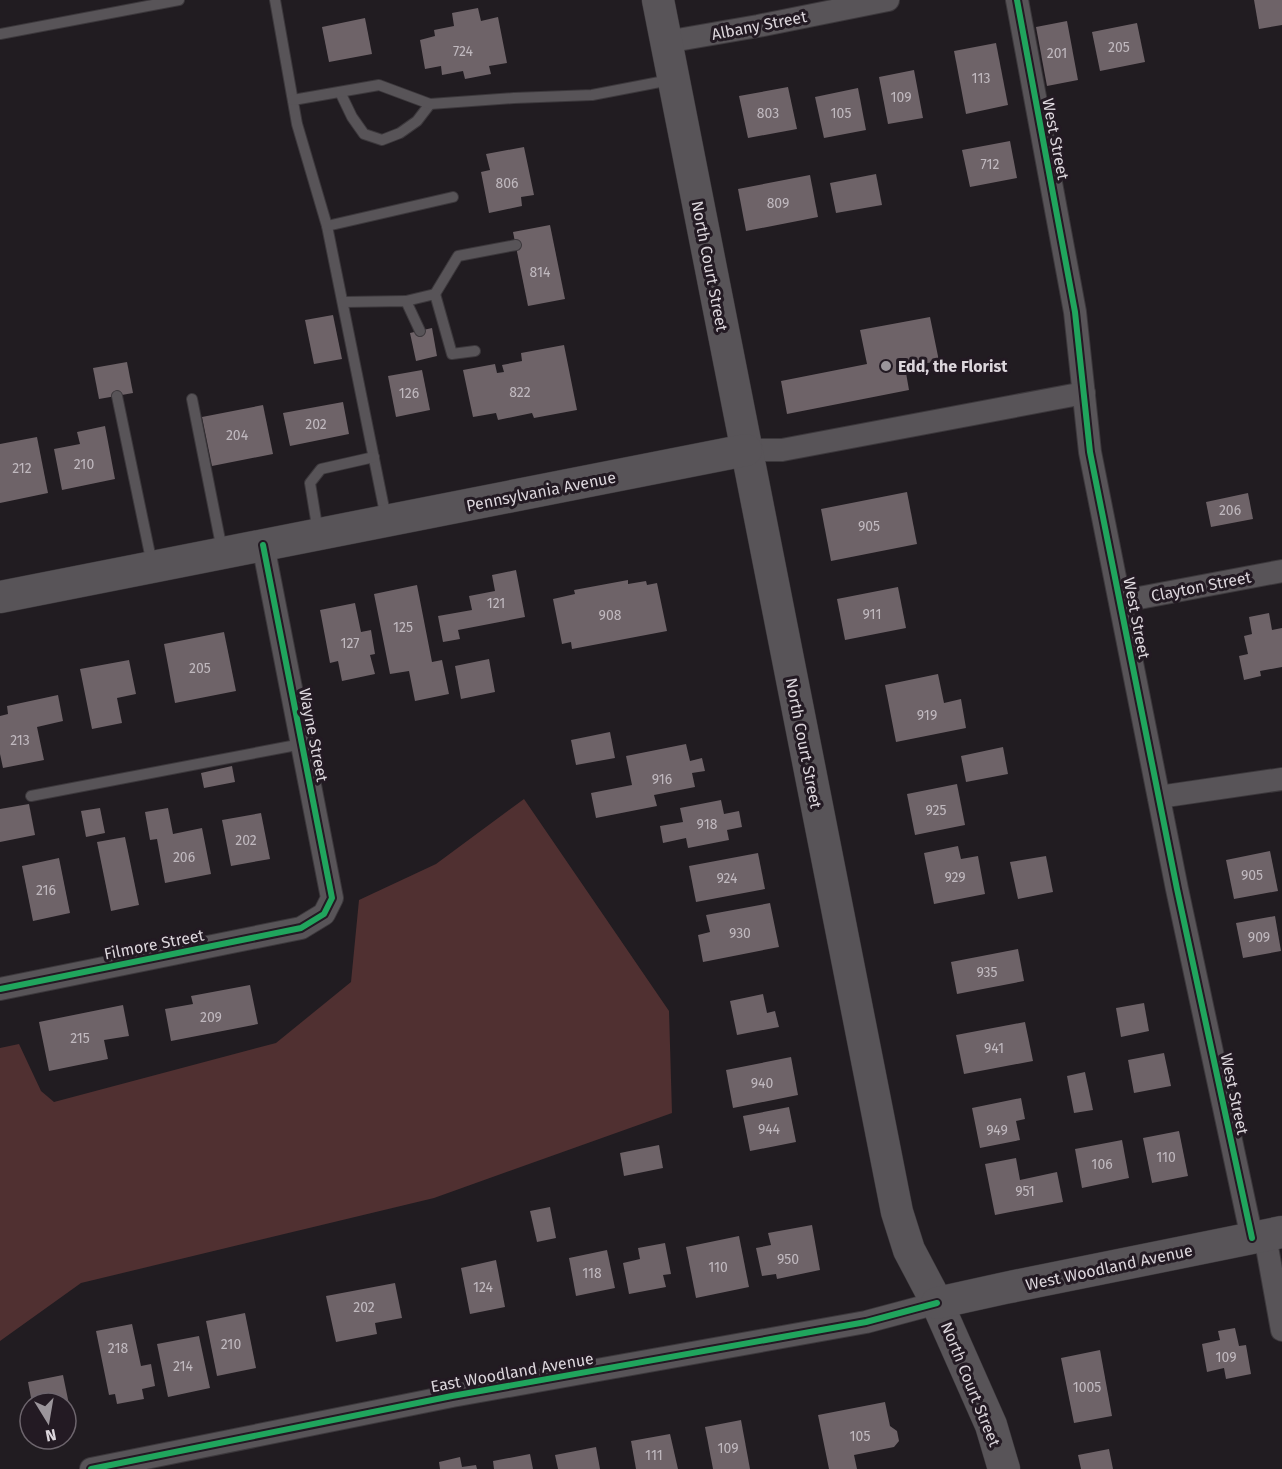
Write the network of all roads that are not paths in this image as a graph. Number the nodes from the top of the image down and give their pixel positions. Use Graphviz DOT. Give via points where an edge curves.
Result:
graph roads {
  1 [pos="179,0"];
  2 [pos="275,0"];
  3 [pos="658,0"];
  4 [pos="888,0"];
  5 [pos="1017,0"];
  6 [pos="0,34"];
  7 [pos="666,42"];
  8 [pos="673,79"];
  9 [pos="340,92"];
  10 [pos="293,100"];
  11 [pos="430,104"];
  12 [pos="453,197"];
  13 [pos="327,226"];
  14 [pos="516,245"];
  15 [pos="435,294"];
  16 [pos="406,301"];
  17 [pos="344,302"];
  18 [pos="420,331"];
  19 [pos="475,351"];
  20 [pos="1084,393"];
  21 [pos="117,396"];
  22 [pos="192,399"];
  23 [pos="746,450"];
  24 [pos="374,457"];
  25 [pos="387,521"];
  26 [pos="319,534"];
  27 [pos="263,545"];
  28 [pos="223,553"];
  29 [pos="152,567"];
  30 [pos="1282,571"];
  31 [pos="0,597"];
  32 [pos="1119,600"];
  33 [pos="302,744"];
  34 [pos="1282,779"];
  35 [pos="31,796"];
  36 [pos="1159,797"];
  37 [pos="312,922"];
  38 [pos="0,989"];
  39 [pos="1266,1235"];
  40 [pos="937,1304"];
  41 [pos="1282,1330"];
  42 [pos="91,1469"];
  43 [pos="1004,1469"];
  1 -- 6 [label="lane"];
  2 -- 10 [label="lane"];
  3 -- 7 [label="main road, North Court Street"];
  4 -- 7 [label="street, Albany Street"];
  5 -- 20 [label="street, West Street" via="1075,312"];
  7 -- 8 [label="main road, North Court Street"];
  8 -- 11 [label="lane" via="592,95"];
  8 -- 23 [label="main road, North Court Street"];
  9 -- 10 [label="lane"];
  9 -- 11 [label="lane" via="379,85"];
  9 -- 11 [label="lane" via="364,134 382,140 400,134"];
  10 -- 13 [label="lane"];
  12 -- 13 [label="lane"];
  13 -- 17 [label="lane"];
  14 -- 15 [label="lane" via="458,256"];
  15 -- 16 [label="lane"];
  15 -- 19 [label="lane" via="452,354"];
  16 -- 17 [label="lane"];
  16 -- 18 [label="lane"];
  17 -- 24 [label="lane"];
  20 -- 23 [label="street, Pennsylvania Avenue" via="782,450"];
  20 -- 32 [label="street, West Street" via="1090,452"];
  21 -- 29 [label="lane"];
  22 -- 28 [label="lane"];
  23 -- 25 [label="main road, Pennsylvania Avenue"];
  23 -- 40 [label="main road, North Court Street" via="897,1212 909,1250"];
  24 -- 25 [label="lane"];
  24 -- 26 [label="lane" via="321,469 310,483"];
  25 -- 26 [label="main road, Pennsylvania Avenue"];
  26 -- 27 [label="main road, Pennsylvania Avenue"];
  27 -- 28 [label="main road, Pennsylvania Avenue"];
  27 -- 33 [label="street, Wayne Street"];
  28 -- 29 [label="main road, Pennsylvania Avenue"];
  29 -- 31 [label="main road, Pennsylvania Avenue"];
  30 -- 32 [label="street, Clayton Street"];
  32 -- 36 [label="street, West Street"];
  33 -- 35 [label="lane"];
  33 -- 37 [label="street, Wayne Street" via="332,898 324,914"];
  34 -- 36 [label="street"];
  36 -- 39 [label="street, West Street" via="1177,889"];
  37 -- 38 [label="street, Filmore Street" via="301,928"];
  39 -- 40 [label="main road, West Woodland Avenue"];
  39 -- 41 [label="street, West Street"];
  40 -- 42 [label="street, East Woodland Avenue" via="866,1322 452,1396"];
  40 -- 43 [label="main road, North Court Street" via="991,1425"];
}
